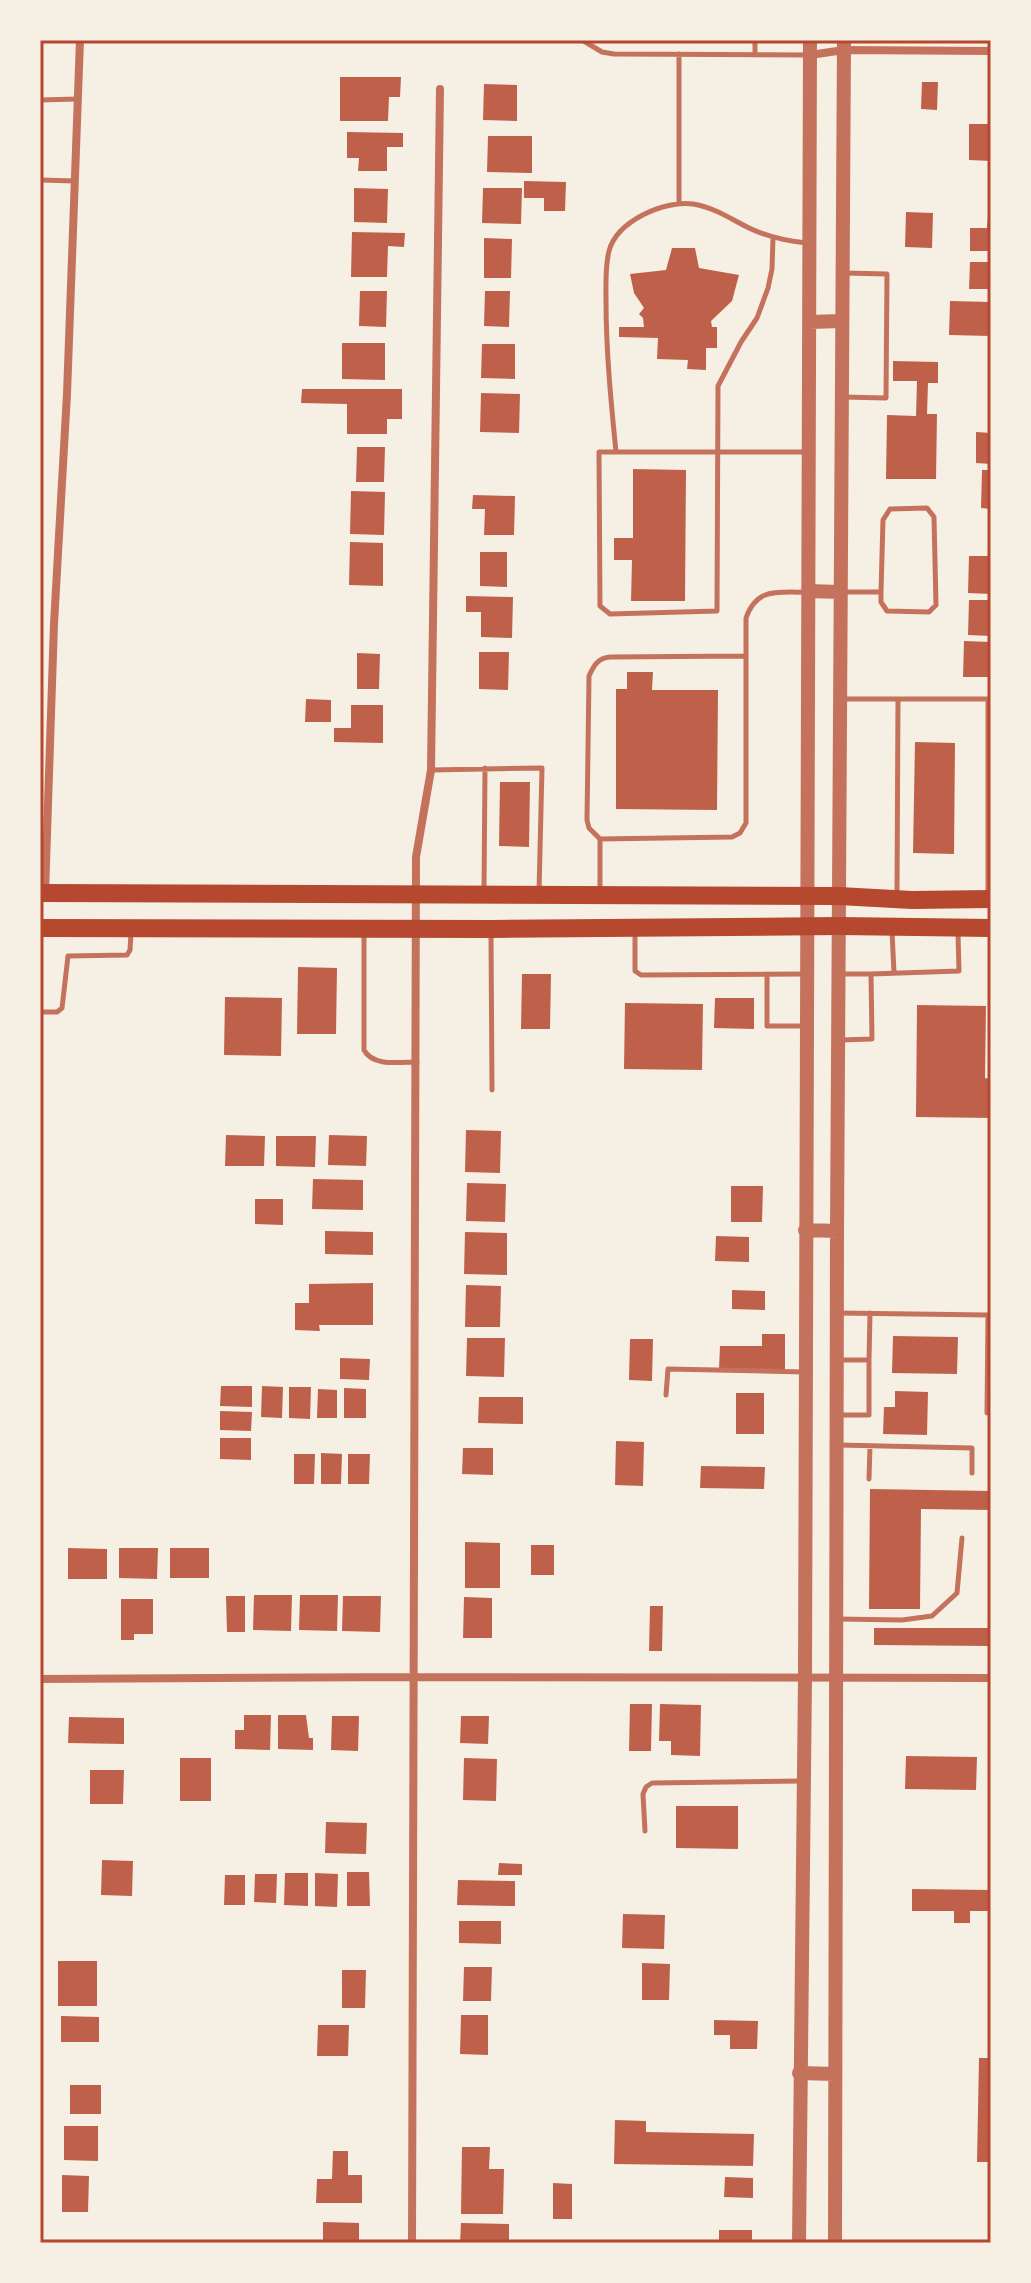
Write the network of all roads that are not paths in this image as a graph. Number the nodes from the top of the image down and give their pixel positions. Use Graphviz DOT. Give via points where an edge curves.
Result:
graph roads {
  1 [pos="80,40"];
  2 [pos="755,40"];
  3 [pos="585,41"];
  4 [pos="844,45"];
  5 [pos="810,47"];
  6 [pos="991,51"];
  7 [pos="679,54"];
  8 [pos="755,55"];
  9 [pos="440,89"];
  10 [pos="78,99"];
  11 [pos="40,100"];
  12 [pos="40,180"];
  13 [pos="75,181"];
  14 [pos="679,203"];
  15 [pos="773,238"];
  16 [pos="809,243"];
  17 [pos="842,273"];
  18 [pos="842,321"];
  19 [pos="809,322"];
  20 [pos="841,397"];
  21 [pos="616,452"];
  22 [pos="719,452"];
  23 [pos="808,452"];
  24 [pos="808,591"];
  25 [pos="840,592"];
  26 [pos="881,592"];
  27 [pos="745,656"];
  28 [pos="840,699"];
  29 [pos="898,699"];
  30 [pos="990,699"];
  31 [pos="485,768"];
  32 [pos="431,770"];
  33 [pos="600,839"];
  34 [pos="417,895"];
  35 [pos="484,895"];
  36 [pos="539,895"];
  37 [pos="600,895"];
  38 [pos="42,896"];
  39 [pos="806,896"];
  40 [pos="839,896"];
  41 [pos="897,899"];
  42 [pos="989,899"];
  43 [pos="806,926"];
  44 [pos="839,926"];
  45 [pos="892,926"];
  46 [pos="636,927"];
  47 [pos="958,927"];
  48 [pos="40,928"];
  49 [pos="131,928"];
  50 [pos="991,928"];
  51 [pos="364,929"];
  52 [pos="416,929"];
  53 [pos="491,929"];
  54 [pos="894,973"];
  55 [pos="767,974"];
  56 [pos="806,974"];
  57 [pos="839,974"];
  58 [pos="871,974"];
  59 [pos="40,1012"];
  60 [pos="806,1026"];
  61 [pos="839,1041"];
  62 [pos="417,1062"];
  63 [pos="492,1090"];
  64 [pos="805,1230"];
  65 [pos="837,1231"];
  66 [pos="837,1313"];
  67 [pos="870,1313"];
  68 [pos="837,1360"];
  69 [pos="869,1360"];
  70 [pos="805,1372"];
  71 [pos="666,1395"];
  72 [pos="987,1413"];
  73 [pos="837,1415"];
  74 [pos="837,1445"];
  75 [pos="870,1446"];
  76 [pos="972,1473"];
  77 [pos="869,1479"];
  78 [pos="962,1538"];
  79 [pos="837,1619"];
  80 [pos="837,1676"];
  81 [pos="414,1677"];
  82 [pos="805,1677"];
  83 [pos="991,1678"];
  84 [pos="40,1679"];
  85 [pos="803,1781"];
  86 [pos="645,1831"];
  87 [pos="799,2073"];
  88 [pos="835,2074"];
  89 [pos="412,2243"];
  90 [pos="799,2243"];
  91 [pos="835,2243"];
  1 -- 10 [label="street"];
  2 -- 8 [label="lane"];
  3 -- 7 [label="lane" via="614,54"];
  4 -- 5 [label="street"];
  4 -- 6 [label="street"];
  4 -- 17 [label="street"];
  5 -- 8 [label="lane"];
  5 -- 16 [label="street"];
  7 -- 8 [label="lane"];
  7 -- 14 [label="lane"];
  9 -- 32 [label="street"];
  10 -- 11 [label="lane"];
  10 -- 13 [label="street"];
  12 -- 13 [label="lane"];
  13 -- 38 [label="street"];
  14 -- 15 [label="lane" via="719,212"];
  14 -- 21 [label="lane" via="635,220 609,249 606,312"];
  15 -- 16 [label="lane"];
  15 -- 22 [label="lane" via="772,269 757,318 718,386"];
  16 -- 19 [label="street"];
  17 -- 18 [label="street"];
  17 -- 20 [label="lane" via="887,274 886,398"];
  18 -- 19 [label="street"];
  18 -- 20 [label="street"];
  19 -- 23 [label="street"];
  20 -- 25 [label="street"];
  21 -- 22 [label="lane"];
  21 -- 22 [label="lane" via="599,452 600,606 610,614 717,611"];
  22 -- 23 [label="lane"];
  23 -- 24 [label="street"];
  24 -- 25 [label="street"];
  24 -- 27 [label="lane" via="777,593 751,605"];
  24 -- 39 [label="street"];
  25 -- 26 [label="lane"];
  25 -- 28 [label="street"];
  26 -- 26 [label="lane" via="883,520 890,509 927,508 934,517 936,605 929,612 887,611"];
  27 -- 33 [label="lane" via="746,823 740,833"];
  27 -- 33 [label="lane" via="610,657 594,665 589,676 587,820"];
  28 -- 29 [label="lane"];
  28 -- 40 [label="street"];
  29 -- 30 [label="lane"];
  29 -- 41 [label="lane"];
  30 -- 42 [label="lane"];
  31 -- 32 [label="lane"];
  31 -- 35 [label="lane"];
  31 -- 36 [label="lane" via="542,768"];
  32 -- 34 [label="street" via="416,857"];
  33 -- 37 [label="lane"];
  34 -- 35 [label="main road"];
  34 -- 38 [label="main road"];
  34 -- 52 [label="street"];
  35 -- 36 [label="main road"];
  36 -- 37 [label="main road"];
  37 -- 39 [label="main road"];
  39 -- 40 [label="main road"];
  39 -- 43 [label="street"];
  40 -- 41 [label="main road"];
  40 -- 44 [label="street"];
  41 -- 42 [label="main road"];
  43 -- 44 [label="main road"];
  43 -- 46 [label="main road"];
  43 -- 56 [label="street"];
  44 -- 45 [label="main road"];
  44 -- 57 [label="street"];
  45 -- 47 [label="main road"];
  45 -- 54 [label="lane"];
  46 -- 53 [label="main road"];
  46 -- 55 [label="lane" via="635,971 641,975"];
  47 -- 50 [label="main road"];
  47 -- 54 [label="lane" via="959,971"];
  48 -- 49 [label="main road"];
  49 -- 51 [label="main road"];
  49 -- 59 [label="lane" via="127,955 68,956 62,1008"];
  51 -- 52 [label="main road"];
  51 -- 62 [label="lane" via="364,1050 379,1061"];
  52 -- 53 [label="main road"];
  52 -- 62 [label="street"];
  53 -- 63 [label="lane"];
  54 -- 58 [label="lane"];
  55 -- 56 [label="lane"];
  55 -- 60 [label="lane" via="767,1026"];
  56 -- 60 [label="street"];
  57 -- 58 [label="lane"];
  57 -- 61 [label="street"];
  58 -- 61 [label="lane" via="872,1039"];
  60 -- 64 [label="street"];
  61 -- 65 [label="street"];
  62 -- 81 [label="street"];
  64 -- 65 [label="street"];
  64 -- 70 [label="street"];
  65 -- 66 [label="street"];
  66 -- 67 [label="lane"];
  66 -- 68 [label="street"];
  67 -- 69 [label="lane"];
  67 -- 72 [label="lane" via="988,1315"];
  68 -- 69 [label="lane"];
  68 -- 73 [label="street"];
  69 -- 73 [label="lane" via="869,1415"];
  70 -- 71 [label="lane" via="668,1369"];
  70 -- 82 [label="street"];
  73 -- 74 [label="street"];
  74 -- 75 [label="lane"];
  74 -- 79 [label="street"];
  75 -- 76 [label="lane" via="972,1448"];
  75 -- 77 [label="lane"];
  78 -- 79 [label="lane" via="957,1593 932,1616"];
  79 -- 80 [label="street"];
  80 -- 82 [label="street"];
  80 -- 83 [label="street"];
  80 -- 88 [label="street"];
  81 -- 82 [label="street"];
  81 -- 84 [label="street"];
  81 -- 89 [label="street"];
  82 -- 85 [label="street"];
  85 -- 86 [label="lane" via="652,1783 643,1794"];
  85 -- 87 [label="street"];
  87 -- 88 [label="street"];
  87 -- 90 [label="street"];
  88 -- 91 [label="street"];
}
